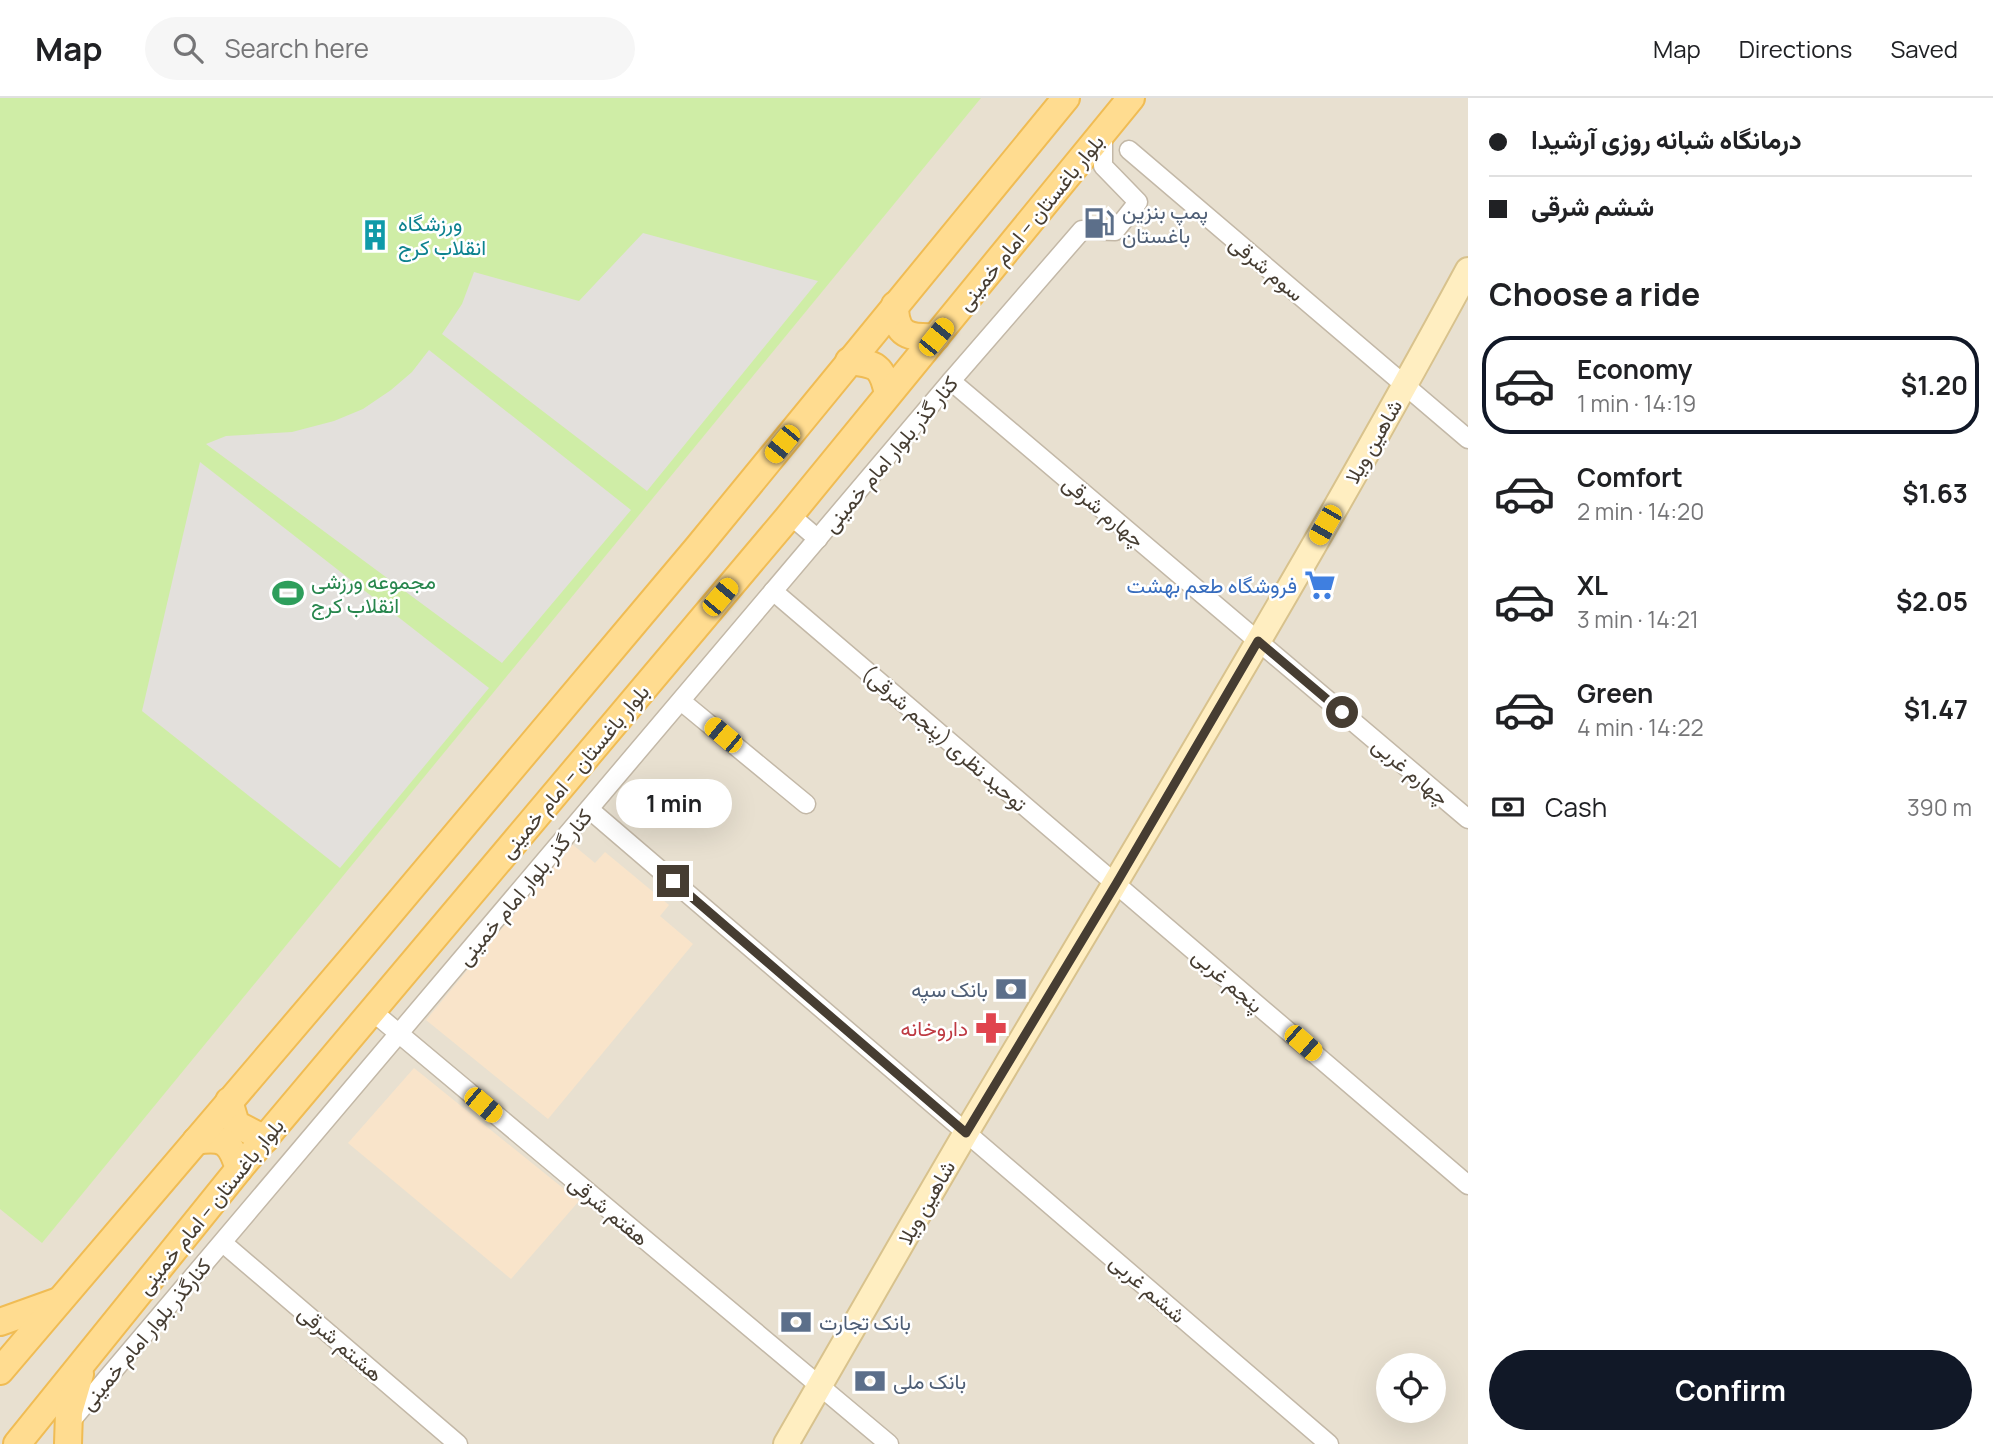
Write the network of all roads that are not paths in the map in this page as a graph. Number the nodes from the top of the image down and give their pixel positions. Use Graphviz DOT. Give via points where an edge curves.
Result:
graph roads {
  1 [pos="1066,98"];
  2 [pos="1130,98"];
  3 [pos="1103,132"];
  4 [pos="1129,150"];
  5 [pos="1468,270"];
  6 [pos="895,305"];
  7 [pos="936,337"];
  8 [pos="849,361"];
  9 [pos="951,381"];
  10 [pos="1405,386"];
  11 [pos="888,394"];
  12 [pos="1468,439"];
  13 [pos="790,515"];
  14 [pos="818,539"];
  15 [pos="773,591"];
  16 [pos="1258,641"];
  17 [pos="681,701"];
  18 [pos="806,804"];
  19 [pos="589,809"];
  20 [pos="1468,819"];
  21 [pos="1116,884"];
  22 [pos="372,1011"];
  23 [pos="399,1034"];
  24 [pos="229,1101"];
  25 [pos="966,1133"];
  26 [pos="265,1139"];
  27 [pos="196,1140"];
  28 [pos="239,1169"];
  29 [pos="1468,1185"];
  30 [pos="223,1243"];
  31 [pos="58,1302"];
  32 [pos="0,1322"];
  33 [pos="89,1355"];
  34 [pos="0,1371"];
  35 [pos="820,1386"];
  36 [pos="68,1435"];
  37 [pos="28,1440"];
  38 [pos="458,1444"];
  39 [pos="786,1444"];
  40 [pos="889,1444"];
  41 [pos="1329,1444"];
  1 -- 6 [label="main road"];
  2 -- 3 [label="main road, بلوار باغستان -- امام خمینی"];
  3 -- 7 [label="main road, بلوار باغستان -- امام خمینی"];
  3 -- 9 [label="street, کنار گذر بلوار امام خمینی" via="1103,166 1138,202 1115,231 1082,230"];
  4 -- 10 [label="street, سوم شرقی"];
  5 -- 10 [label="street, شاهین ویلا"];
  6 -- 7 [label="main road" via="895,321 904,332"];
  6 -- 8 [label="main road"];
  7 -- 11 [label="main road, بلوار باغستان -- امام خمینی"];
  8 -- 11 [label="main road" via="878,368"];
  8 -- 24 [label="main road"];
  9 -- 14 [label="street, کنار گذر بلوار امام خمینی"];
  9 -- 16 [label="street, چهارم شرقی"];
  10 -- 12 [label="street, سوم شرقی"];
  10 -- 16 [label="street, شاهین ویلا"];
  11 -- 13 [label="main road, بلوار باغستان -- امام خمینی"];
  13 -- 14 [label="street"];
  13 -- 22 [label="main road, بلوار باغستان -- امام خمینی"];
  14 -- 15 [label="street, کنار گذر بلوار امام خمینی"];
  15 -- 17 [label="street, کنار گذر بلوار امام خمینی"];
  15 -- 21 [label="street, توحید نظری (پنجم شرقی)"];
  16 -- 20 [label="street, چهارم غربی"];
  16 -- 21 [label="street, شاهین ویلا"];
  17 -- 18 [label="street"];
  17 -- 19 [label="street, کنار گذر بلوار امام خمینی"];
  19 -- 23 [label="street, کنار گذر بلوار امام خمینی"];
  19 -- 25 [label="street, ششم غربی"];
  21 -- 25 [label="street, شاهین ویلا"];
  21 -- 29 [label="street, پنجم غربی"];
  22 -- 23 [label="street, هفتم شرقی"];
  22 -- 26 [label="main road, بلوار باغستان -- امام خمینی"];
  23 -- 30 [label="street, کنار گذر بلوار امام خمینی"];
  23 -- 35 [label="street, هفتم شرقی"];
  24 -- 26 [label="main road" via="236,1124"];
  24 -- 27 [label="main road"];
  25 -- 35 [label="street, شاهین ویلا"];
  25 -- 41 [label="street, ششم غربی"];
  26 -- 28 [label="main road, بلوار باغستان -- امام خمینی"];
  27 -- 28 [label="main road" via="223,1140 234,1151"];
  27 -- 31 [label="main road"];
  28 -- 33 [label="main road, بلوار باغستان -- امام خمینی"];
  30 -- 36 [label="street, کنارگذر بلوار امام خمینی"];
  30 -- 38 [label="street, هشتم شرقی"];
  31 -- 32 [label="main road"];
  31 -- 34 [label="main road"];
  33 -- 36 [label="main road" via="73,1392"];
  33 -- 37 [label="main road, بلوار باغستان -- امام خمینی"];
  35 -- 39 [label="street, شاهین ویلا"];
  35 -- 40 [label="street, هفتم شرقی"];
}
